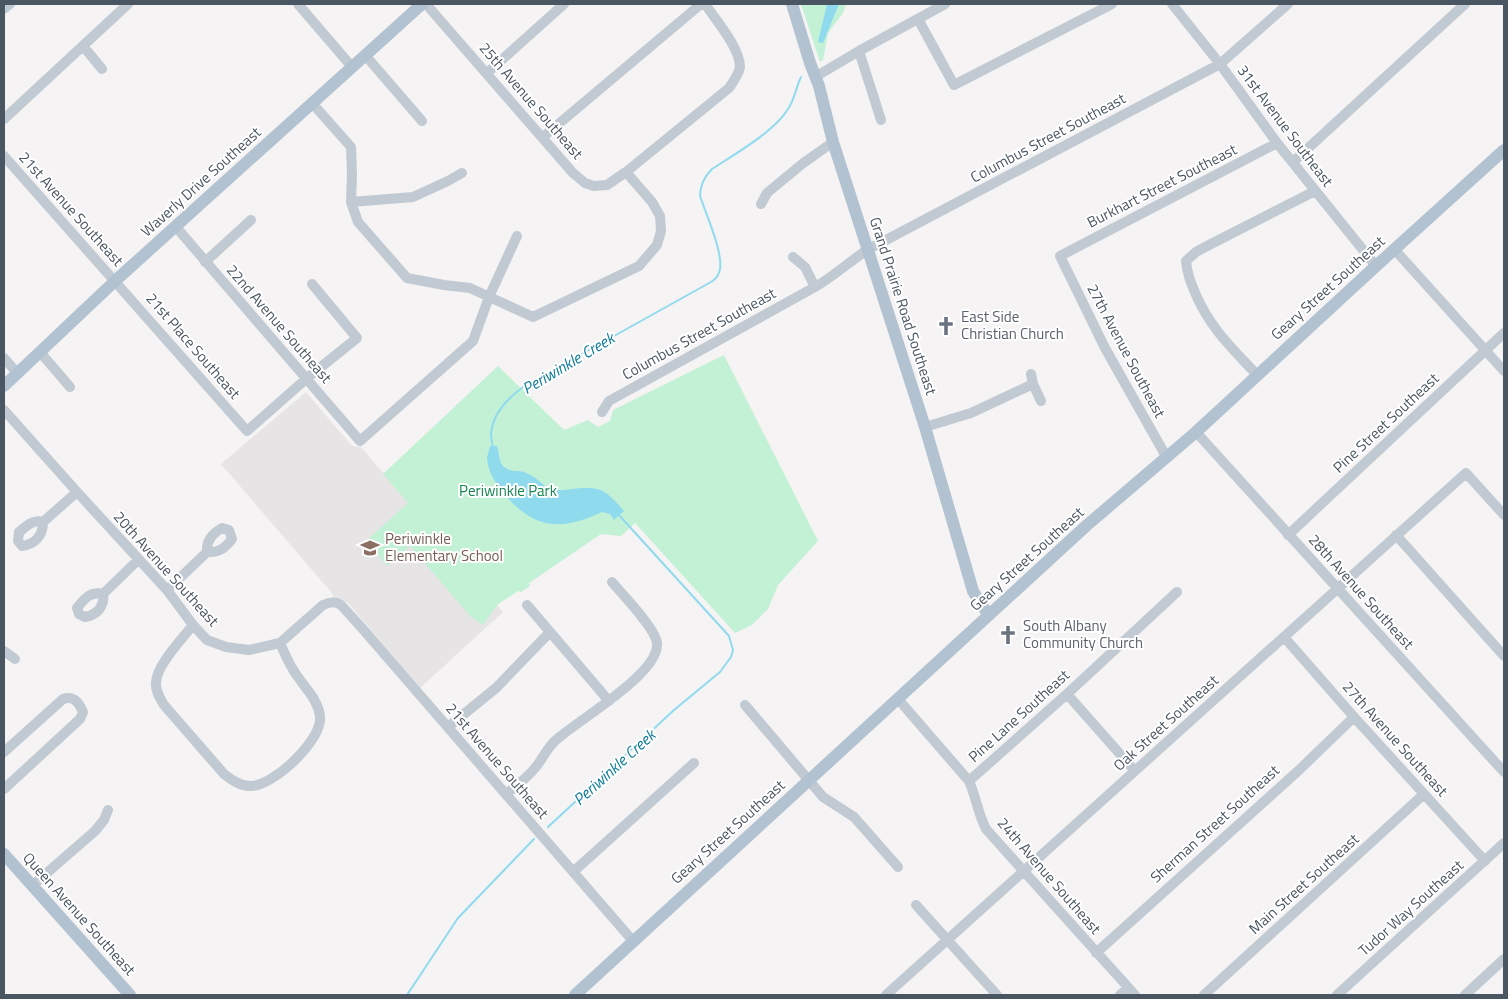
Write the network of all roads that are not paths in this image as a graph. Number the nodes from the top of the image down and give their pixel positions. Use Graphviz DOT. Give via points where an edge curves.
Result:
graph roads {
  1 [pos="10,4"];
  2 [pos="128,4"];
  3 [pos="298,4"];
  4 [pos="422,4"];
  5 [pos="426,4"];
  6 [pos="564,4"];
  7 [pos="701,4"];
  8 [pos="705,4"];
  9 [pos="792,4"];
  10 [pos="945,4"];
  11 [pos="1112,4"];
  12 [pos="1172,4"];
  13 [pos="1288,4"];
  14 [pos="1465,4"];
  15 [pos="4,9"];
  16 [pos="918,19"];
  17 [pos="83,46"];
  18 [pos="858,51"];
  19 [pos="365,55"];
  20 [pos="1220,64"];
  21 [pos="352,67"];
  22 [pos="102,69"];
  23 [pos="487,73"];
  24 [pos="815,77"];
  25 [pos="312,103"];
  26 [pos="4,119"];
  27 [pos="882,120"];
  28 [pos="422,121"];
  29 [pos="543,137"];
  30 [pos="832,142"];
  31 [pos="1277,143"];
  32 [pos="1504,150"];
  33 [pos="4,156"];
  34 [pos="1293,162"];
  35 [pos="462,172"];
  36 [pos="626,172"];
  37 [pos="1315,191"];
  38 [pos="351,202"];
  39 [pos="761,204"];
  40 [pos="251,220"];
  41 [pos="176,227"];
  42 [pos="516,236"];
  43 [pos="867,250"];
  44 [pos="1396,250"];
  45 [pos="1060,256"];
  46 [pos="792,257"];
  47 [pos="205,262"];
  48 [pos="1376,266"];
  49 [pos="115,281"];
  50 [pos="312,284"];
  51 [pos="815,287"];
  52 [pos="489,297"];
  53 [pos="1504,333"];
  54 [pos="1486,350"];
  55 [pos="40,352"];
  56 [pos="4,358"];
  57 [pos="1504,371"];
  58 [pos="18,374"];
  59 [pos="1257,375"];
  60 [pos="306,379"];
  61 [pos="4,386"];
  62 [pos="70,387"];
  63 [pos="1041,401"];
  64 [pos="4,410"];
  65 [pos="602,412"];
  66 [pos="925,427"];
  67 [pos="1196,432"];
  68 [pos="1167,458"];
  69 [pos="77,492"];
  70 [pos="1504,515"];
  71 [pos="43,522"];
  72 [pos="1288,535"];
  73 [pos="1396,535"];
  74 [pos="207,552"];
  75 [pos="138,560"];
  76 [pos="612,582"];
  77 [pos="1338,588"];
  78 [pos="167,590"];
  79 [pos="1177,592"];
  80 [pos="103,594"];
  81 [pos="338,603"];
  82 [pos="526,605"];
  83 [pos="989,615"];
  84 [pos="193,625"];
  85 [pos="550,632"];
  86 [pos="1284,637"];
  87 [pos="280,643"];
  88 [pos="4,651"];
  89 [pos="1504,656"];
  90 [pos="15,659"];
  91 [pos="156,684"];
  92 [pos="145,685"];
  93 [pos="1067,694"];
  94 [pos="898,699"];
  95 [pos="609,701"];
  96 [pos="745,705"];
  97 [pos="1354,717"];
  98 [pos="448,727"];
  99 [pos="4,752"];
  100 [pos="694,763"];
  101 [pos="1135,771"];
  102 [pos="1504,772"];
  103 [pos="809,781"];
  104 [pos="969,781"];
  105 [pos="4,788"];
  106 [pos="506,794"];
  107 [pos="1424,794"];
  108 [pos="108,810"];
  109 [pos="1504,843"];
  110 [pos="4,854"];
  111 [pos="1485,861"];
  112 [pos="898,867"];
  113 [pos="573,872"];
  114 [pos="1023,872"];
  115 [pos="32,885"];
  116 [pos="916,905"];
  117 [pos="947,940"];
  118 [pos="633,941"];
  119 [pos="1096,953"];
  120 [pos="1504,959"];
  121 [pos="1128,993"];
  122 [pos="130,995"];
  123 [pos="575,995"];
  124 [pos="886,995"];
  125 [pos="997,995"];
  126 [pos="1204,995"];
  127 [pos="1337,995"];
  128 [pos="1464,995"];
  1 -- 15 [label="street"];
  2 -- 17 [label="street"];
  3 -- 21 [label="street"];
  4 -- 19 [label="main road, Waverly Drive Southeast"];
  5 -- 23 [label="street, 25th Avenue Southeast"];
  6 -- 23 [label="street"];
  7 -- 29 [label="street"];
  8 -- 36 [label="street, 25th Avenue Southeast" via="732,45 739,58 740,69 729,88"];
  9 -- 24 [label="main road, Grand Prairie Road Southeast"];
  10 -- 16 [label="street"];
  11 -- 16 [label="street" via="954,85"];
  12 -- 20 [label="street, 31st Avenue Southeast"];
  13 -- 20 [label="street, Columbus Street Southeast"];
  14 -- 34 [label="street"];
  16 -- 18 [label="street"];
  17 -- 22 [label="street"];
  17 -- 26 [label="street"];
  18 -- 24 [label="street"];
  18 -- 27 [label="street"];
  19 -- 21 [label="main road, Waverly Drive Southeast"];
  19 -- 28 [label="street"];
  20 -- 31 [label="street, 31st Avenue Southeast"];
  20 -- 43 [label="street, Columbus Street Southeast"];
  21 -- 25 [label="main road, Waverly Drive Southeast"];
  23 -- 29 [label="street, 25th Avenue Southeast"];
  24 -- 30 [label="main road, Grand Prairie Road Southeast"];
  25 -- 38 [label="street" via="351,147"];
  25 -- 41 [label="main road, Waverly Drive Southeast"];
  29 -- 36 [label="street, 25th Avenue Southeast" via="585,183 607,185"];
  30 -- 39 [label="street" via="767,193"];
  30 -- 43 [label="main road, Grand Prairie Road Southeast"];
  31 -- 34 [label="street, 31st Avenue Southeast"];
  31 -- 45 [label="street, Burkhart Street Southeast"];
  32 -- 44 [label="main road, Geary Street Southeast"];
  33 -- 49 [label="street, 21st Avenue Southeast"];
  34 -- 37 [label="street, 31st Avenue Southeast"];
  35 -- 38 [label="street" via="413,197"];
  36 -- 52 [label="street" via="660,216 661,231 657,245 639,266 533,317"];
  37 -- 48 [label="street, 31st Avenue Southeast"];
  37 -- 59 [label="street" via="1196,252 1186,262 1187,273 1210,322"];
  38 -- 52 [label="street" via="358,222 407,278 470,288"];
  40 -- 47 [label="street"];
  41 -- 47 [label="street, 22nd Avenue Southeast"];
  41 -- 49 [label="main road, Waverly Drive Southeast"];
  42 -- 52 [label="street"];
  43 -- 51 [label="street, Columbus Street Southeast"];
  43 -- 66 [label="main road, Grand Prairie Road Southeast"];
  44 -- 48 [label="main road, Geary Street Southeast"];
  44 -- 54 [label="street"];
  45 -- 68 [label="street, 27th Avenue Southeast" via="1104,348"];
  46 -- 51 [label="street" via="805,266"];
  47 -- 60 [label="street, 22nd Avenue Southeast"];
  48 -- 59 [label="main road, Geary Street Southeast"];
  49 -- 55 [label="main road, Waverly Drive Southeast"];
  49 -- 60 [label="street, 21st Place Southeast" via="247,431"];
  50 -- 60 [label="street" via="357,338"];
  51 -- 65 [label="street, Columbus Street Southeast" via="610,401"];
  52 -- 60 [label="street, 22nd Avenue Southeast" via="472,340 360,441"];
  53 -- 54 [label="street, Pine Street Southeast"];
  54 -- 57 [label="street"];
  54 -- 72 [label="street, Pine Street Southeast"];
  55 -- 58 [label="main road, Waverly Drive Southeast"];
  55 -- 62 [label="street"];
  56 -- 58 [label="street"];
  58 -- 61 [label="main road, Waverly Drive Southeast"];
  59 -- 67 [label="main road, Geary Street Southeast"];
  63 -- 66 [label="street" via="1032,379 971,412"];
  64 -- 69 [label="street, 20th Avenue Southeast"];
  66 -- 83 [label="main road, Grand Prairie Road Southeast" via="973,592"];
  67 -- 68 [label="main road, Geary Street Southeast"];
  67 -- 72 [label="street, 28th Avenue Southeast"];
  68 -- 83 [label="main road, Geary Street Southeast" via="1086,526"];
  69 -- 71 [label="street"];
  69 -- 75 [label="street, 20th Avenue Southeast"];
  70 -- 73 [label="street, Oak Street Southeast" via="1466,473"];
  72 -- 77 [label="street, 28th Avenue Southeast"];
  73 -- 77 [label="street, Oak Street Southeast"];
  73 -- 89 [label="street"];
  74 -- 78 [label="street"];
  75 -- 78 [label="street, 20th Avenue Southeast"];
  75 -- 80 [label="street"];
  76 -- 95 [label="street" via="654,633 657,645 647,667"];
  77 -- 86 [label="street, Oak Street Southeast"];
  77 -- 102 [label="street, 28th Avenue Southeast"];
  78 -- 84 [label="street, 20th Avenue Southeast"];
  79 -- 93 [label="street, Pine Lane Southeast"];
  81 -- 87 [label="street, 20th Avenue Southeast" via="323,605"];
  81 -- 98 [label="street, 21st Avenue Southeast"];
  82 -- 85 [label="street"];
  83 -- 94 [label="main road, Geary Street Southeast"];
  84 -- 87 [label="street, 20th Avenue Southeast" via="207,640 226,647 249,650"];
  84 -- 91 [label="street" via="159,669"];
  85 -- 95 [label="street"];
  85 -- 98 [label="street" via="496,688"];
  86 -- 97 [label="street, 27th Avenue Southeast"];
  86 -- 101 [label="street, Oak Street Southeast"];
  87 -- 91 [label="street" via="292,668 325,716 304,750 274,778 249,790 224,774 164,705 157,694"];
  88 -- 90 [label="street"];
  91 -- 92 [label="street"];
  93 -- 101 [label="street"];
  93 -- 104 [label="street, Pine Lane Southeast"];
  94 -- 103 [label="main road, Geary Street Southeast"];
  94 -- 104 [label="street, 24th Avenue Southeast"];
  95 -- 106 [label="street" via="554,742 534,769"];
  96 -- 103 [label="street"];
  97 -- 107 [label="street, 27th Avenue Southeast"];
  97 -- 119 [label="street, Sherman Street Southeast"];
  98 -- 106 [label="street, 21st Avenue Southeast"];
  99 -- 105 [label="street" via="64,699 74,698 80,705 83,712 80,719"];
  100 -- 113 [label="street"];
  101 -- 114 [label="street, Oak Street Southeast"];
  103 -- 112 [label="street" via="823,797 854,817"];
  103 -- 118 [label="main road, Geary Street Southeast"];
  104 -- 114 [label="street, 24th Avenue Southeast" via="980,819"];
  106 -- 113 [label="street, 21st Avenue Southeast"];
  107 -- 111 [label="street, 27th Avenue Southeast"];
  107 -- 126 [label="street, Main Street Southeast"];
  108 -- 115 [label="street" via="94,831"];
  109 -- 111 [label="street, Tudor Way Southeast"];
  110 -- 115 [label="main road, Queen Avenue Southeast"];
  111 -- 127 [label="street, Tudor Way Southeast"];
  113 -- 118 [label="street, 21st Avenue Southeast"];
  114 -- 117 [label="street, Oak Street Southeast"];
  114 -- 119 [label="street, 24th Avenue Southeast"];
  115 -- 122 [label="main road, Queen Avenue Southeast"];
  116 -- 117 [label="street"];
  117 -- 124 [label="street, Oak Street Southeast"];
  117 -- 125 [label="street"];
  118 -- 123 [label="main road, Geary Street Southeast"];
  119 -- 121 [label="street, 24th Avenue Southeast"];
  120 -- 128 [label="street"];
}
